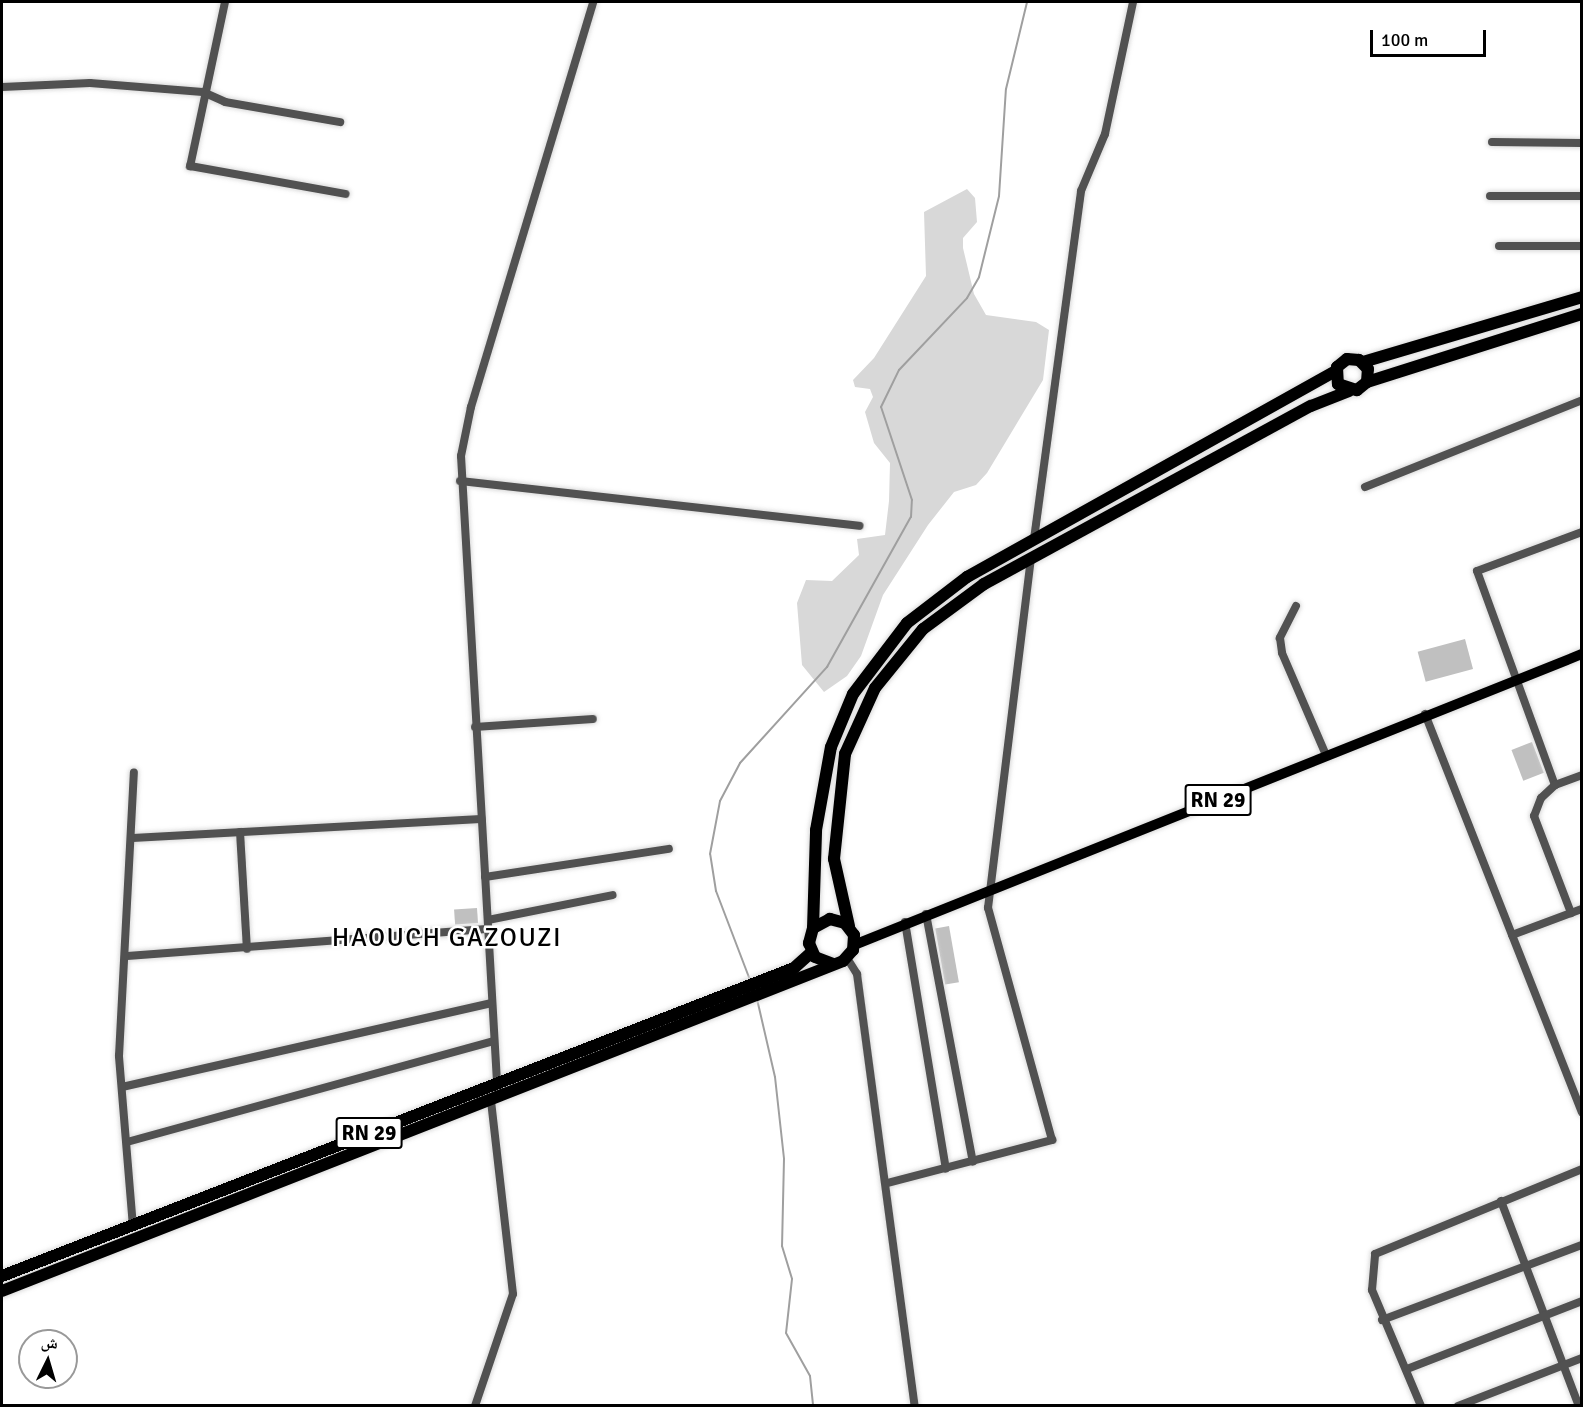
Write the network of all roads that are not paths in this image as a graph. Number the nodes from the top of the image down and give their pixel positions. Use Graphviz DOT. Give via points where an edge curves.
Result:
graph roads {
  1 [pos="225,2"];
  2 [pos="593,2"];
  3 [pos="1133,2"];
  4 [pos="2,87"];
  5 [pos="203,92"];
  6 [pos="340,122"];
  7 [pos="1492,142"];
  8 [pos="1581,143"];
  9 [pos="346,194"];
  10 [pos="1490,196"];
  11 [pos="1581,196"];
  12 [pos="1499,246"];
  13 [pos="1581,246"];
  14 [pos="1581,297"];
  15 [pos="1581,314"];
  16 [pos="1363,362"];
  17 [pos="1336,371"];
  18 [pos="1367,382"];
  19 [pos="1349,391"];
  20 [pos="1581,400"];
  21 [pos="460,481"];
  22 [pos="1365,487"];
  23 [pos="859,526"];
  24 [pos="1581,532"];
  25 [pos="1034,539"];
  26 [pos="1031,558"];
  27 [pos="1296,606"];
  28 [pos="1581,654"];
  29 [pos="1514,681"];
  30 [pos="1425,714"];
  31 [pos="593,718"];
  32 [pos="475,727"];
  33 [pos="1326,755"];
  34 [pos="134,772"];
  35 [pos="1581,775"];
  36 [pos="1555,785"];
  37 [pos="481,819"];
  38 [pos="240,832"];
  39 [pos="132,838"];
  40 [pos="669,849"];
  41 [pos="485,876"];
  42 [pos="988,891"];
  43 [pos="613,895"];
  44 [pos="1581,909"];
  45 [pos="1571,913"];
  46 [pos="926,914"];
  47 [pos="905,922"];
  48 [pos="488,925"];
  49 [pos="849,926"];
  50 [pos="813,928"];
  51 [pos="1512,935"];
  52 [pos="854,945"];
  53 [pos="247,949"];
  54 [pos="812,952"];
  55 [pos="128,956"];
  56 [pos="847,958"];
  57 [pos="833,964"];
  58 [pos="763,986"];
  59 [pos="740,995"];
  60 [pos="491,1003"];
  61 [pos="493,1041"];
  62 [pos="497,1082"];
  63 [pos="122,1087"];
  64 [pos="491,1102"];
  65 [pos="1581,1112"];
  66 [pos="127,1142"];
  67 [pos="973,1162"];
  68 [pos="946,1168"];
  69 [pos="1581,1169"];
  70 [pos="887,1184"];
  71 [pos="1501,1201"];
  72 [pos="134,1227"];
  73 [pos="1581,1245"];
  74 [pos="1527,1266"];
  75 [pos="2,1276"];
  76 [pos="2,1291"];
  77 [pos="1581,1301"];
  78 [pos="1545,1314"];
  79 [pos="1382,1320"];
  80 [pos="1581,1358"];
  81 [pos="1564,1365"];
  82 [pos="1407,1369"];
  83 [pos="475,1406"];
  84 [pos="915,1406"];
  85 [pos="1421,1406"];
  86 [pos="1458,1406"];
  87 [pos="1579,1406"];
  1 -- 5 [label="street"];
  2 -- 21 [label="street" via="471,407"];
  3 -- 25 [label="street" via="1106,134 1081,191"];
  4 -- 5 [label="street" via="90,83"];
  5 -- 6 [label="street" via="225,102"];
  5 -- 9 [label="street" via="190,166"];
  7 -- 8 [label="street"];
  10 -- 11 [label="street"];
  12 -- 13 [label="street"];
  14 -- 16 [label="highway"];
  15 -- 18 [label="highway"];
  16 -- 17 [label="highway" via="1347,359"];
  16 -- 18 [label="highway"];
  17 -- 19 [label="highway" via="1338,384"];
  17 -- 25 [label="highway"];
  18 -- 19 [label="highway"];
  19 -- 26 [label="highway" via="1311,406"];
  20 -- 22 [label="street"];
  21 -- 23 [label="street"];
  21 -- 32 [label="street"];
  24 -- 29 [label="street" via="1477,571"];
  25 -- 50 [label="highway" via="928,604 888,644 853,694 831,747 820,797"];
  26 -- 42 [label="street"];
  26 -- 49 [label="highway" via="984,584 923,629 866,705 845,754 835,828 835,882"];
  27 -- 33 [label="street" via="1280,638 1282,653"];
  28 -- 29 [label="main road, RN 29"];
  29 -- 30 [label="main road, RN 29"];
  29 -- 36 [label="street"];
  30 -- 33 [label="main road, RN 29"];
  30 -- 51 [label="street"];
  31 -- 32 [label="street"];
  32 -- 37 [label="street"];
  33 -- 42 [label="main road, RN 29"];
  34 -- 39 [label="street"];
  35 -- 36 [label="street"];
  36 -- 45 [label="street" via="1541,798 1534,816"];
  37 -- 38 [label="street"];
  37 -- 41 [label="street"];
  38 -- 39 [label="street"];
  38 -- 53 [label="street"];
  39 -- 55 [label="street"];
  40 -- 41 [label="street"];
  41 -- 48 [label="street"];
  42 -- 46 [label="main road, RN 29"];
  42 -- 67 [label="street" via="993,939 1052,1137 1047,1145"];
  43 -- 48 [label="street"];
  44 -- 45 [label="street"];
  45 -- 51 [label="street"];
  46 -- 47 [label="main road, RN 29"];
  46 -- 67 [label="street"];
  47 -- 52 [label="main road, RN 29"];
  47 -- 68 [label="street"];
  48 -- 53 [label="street"];
  48 -- 60 [label="street"];
  49 -- 50 [label="highway" via="830,919"];
  49 -- 52 [label="highway"];
  50 -- 54 [label="highway"];
  51 -- 65 [label="street"];
  52 -- 56 [label="highway"];
  53 -- 55 [label="street"];
  54 -- 57 [label="highway"];
  54 -- 58 [label="highway, RN 29" via="800,966"];
  55 -- 63 [label="street" via="119,1056"];
  56 -- 57 [label="highway"];
  56 -- 70 [label="street" via="857,974"];
  57 -- 58 [label="highway"];
  58 -- 59 [label="highway, RN 29"];
  59 -- 62 [label="highway, RN 29"];
  59 -- 64 [label="highway"];
  60 -- 61 [label="street"];
  60 -- 63 [label="street"];
  61 -- 62 [label="street"];
  61 -- 66 [label="street"];
  62 -- 72 [label="highway, RN 29"];
  63 -- 66 [label="street"];
  64 -- 76 [label="highway"];
  64 -- 83 [label="street" via="513,1294"];
  66 -- 72 [label="street"];
  67 -- 68 [label="street"];
  68 -- 70 [label="street"];
  69 -- 71 [label="street"];
  70 -- 84 [label="street"];
  71 -- 74 [label="street"];
  71 -- 79 [label="street" via="1375,1254 1372,1290"];
  72 -- 75 [label="highway, RN 29"];
  73 -- 74 [label="street"];
  74 -- 78 [label="street"];
  74 -- 79 [label="street"];
  77 -- 78 [label="street"];
  78 -- 81 [label="street"];
  78 -- 82 [label="street"];
  79 -- 82 [label="street"];
  80 -- 81 [label="street"];
  81 -- 86 [label="street"];
  81 -- 87 [label="street"];
  82 -- 85 [label="street"];
}
